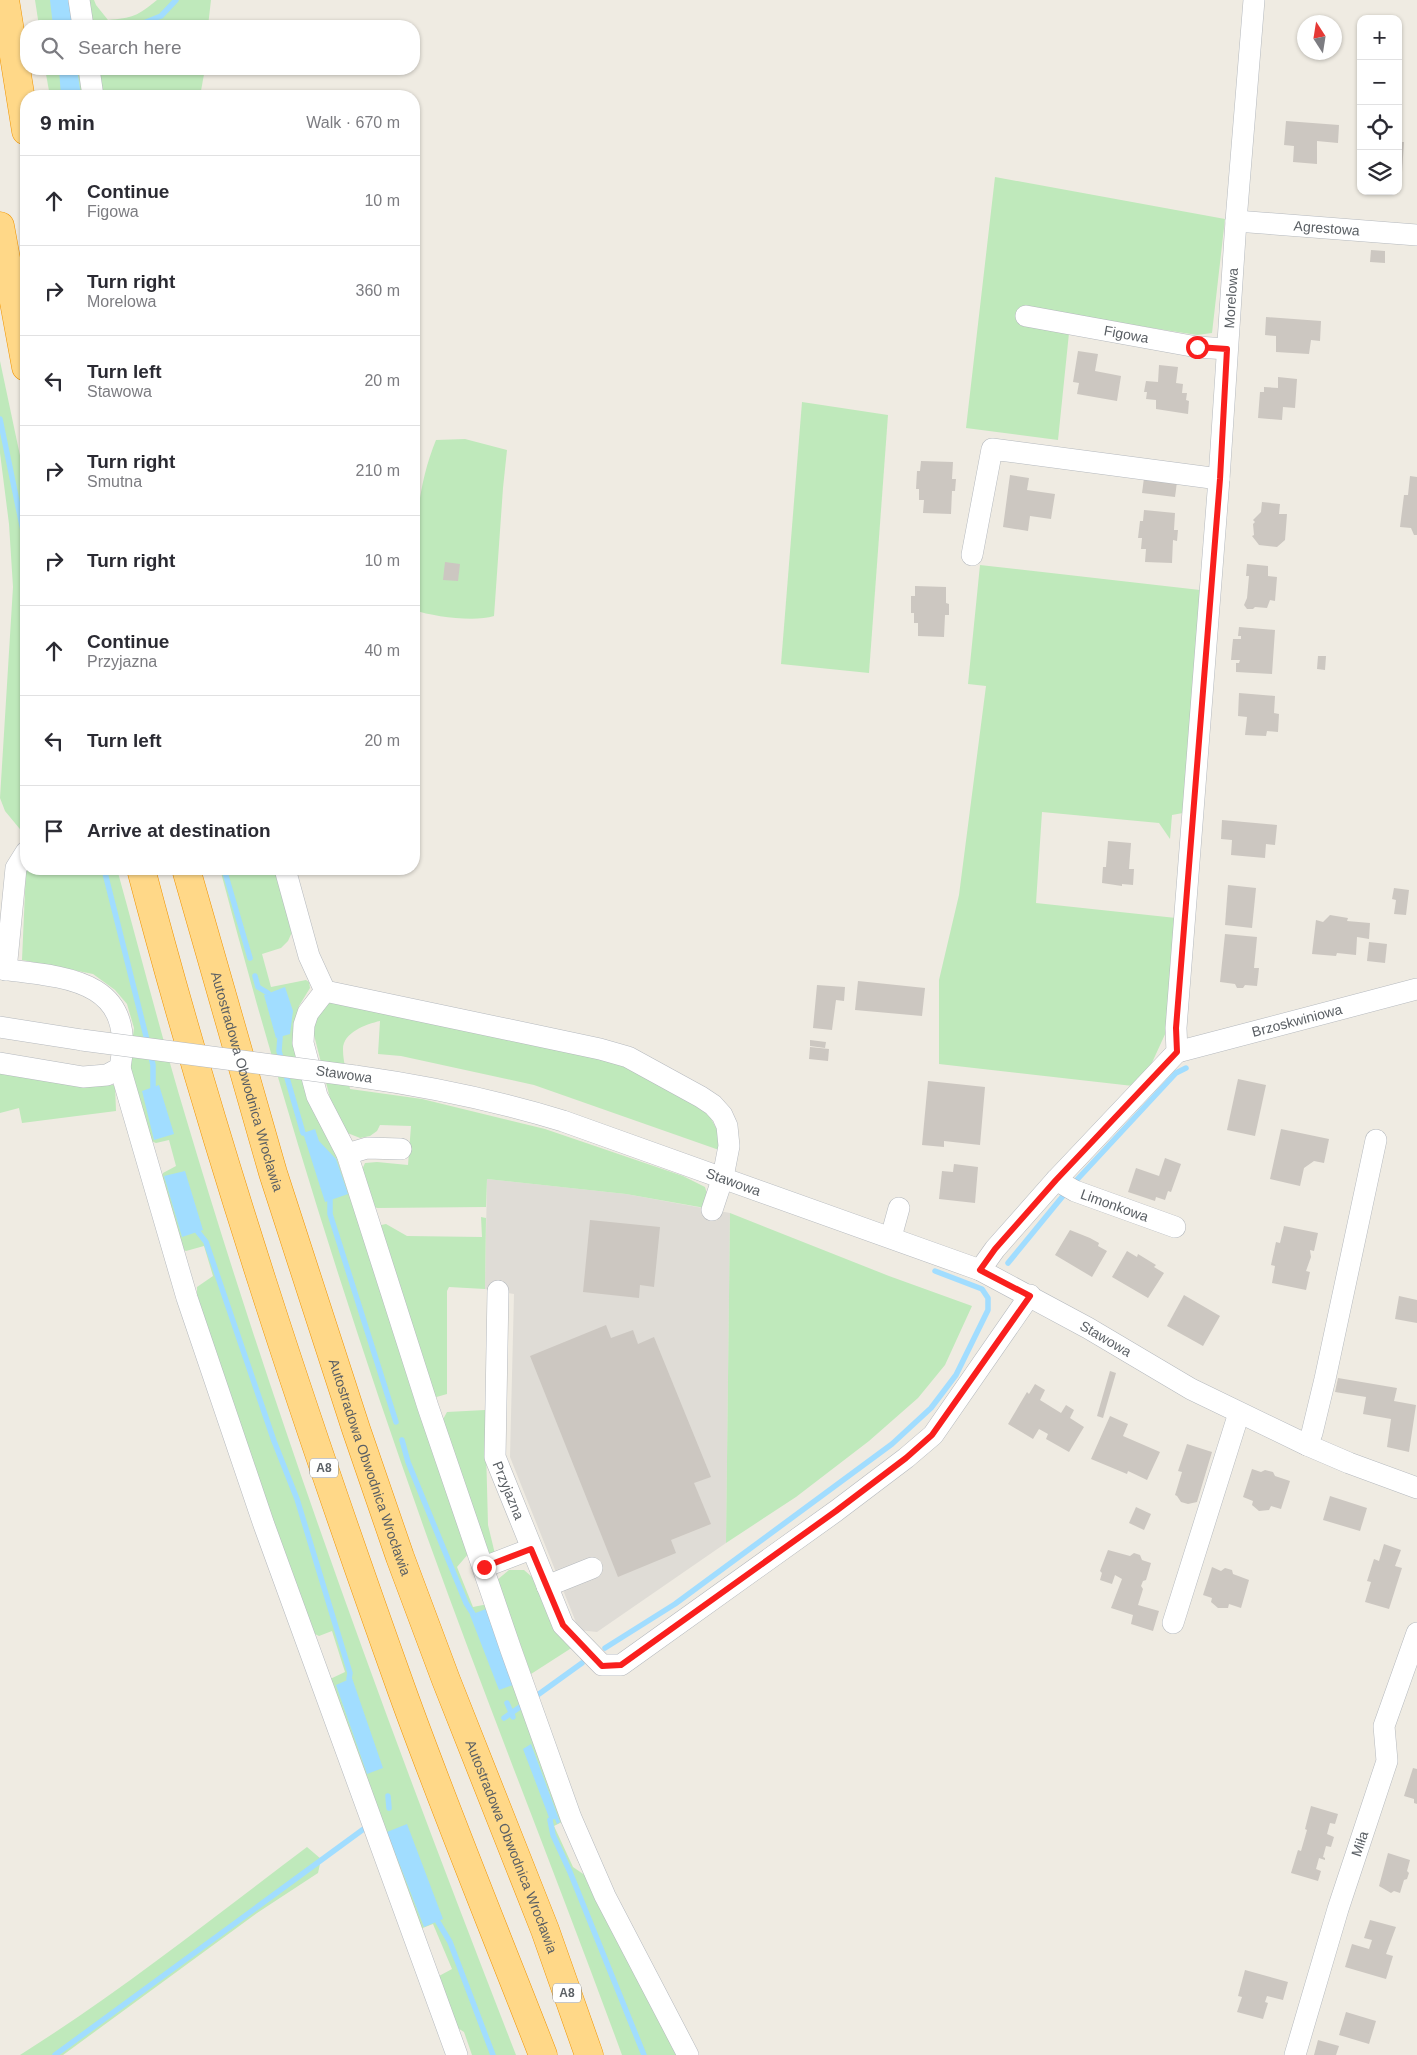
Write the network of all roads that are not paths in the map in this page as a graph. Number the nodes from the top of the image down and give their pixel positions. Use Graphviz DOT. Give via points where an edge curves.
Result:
graph roads {
  1 [pos="5,0"];
  2 [pos="79,0"];
  3 [pos="1254,0"];
  4 [pos="82,20"];
  5 [pos="90,75"];
  6 [pos="92,90"];
  7 [pos="20,94"];
  8 [pos="1236,221"];
  9 [pos="0,226"];
  10 [pos="1417,235"];
  11 [pos="1026,316"];
  12 [pos="20,334"];
  13 [pos="1227,349"];
  14 [pos="1220,479"];
  15 [pos="972,555"];
  16 [pos="20,862"];
  17 [pos="143,875"];
  18 [pos="188,875"];
  19 [pos="287,875"];
  20 [pos="3,970"];
  21 [pos="1417,989"];
  22 [pos="325,991"];
  23 [pos="0,1027"];
  24 [pos="1177,1052"];
  25 [pos="0,1063"];
  26 [pos="120,1068"];
  27 [pos="1376,1140"];
  28 [pos="401,1149"];
  29 [pos="346,1154"];
  30 [pos="723,1177"];
  31 [pos="1065,1185"];
  32 [pos="899,1208"];
  33 [pos="712,1210"];
  34 [pos="1175,1227"];
  35 [pos="891,1237"];
  36 [pos="980,1270"];
  37 [pos="498,1291"];
  38 [pos="1030,1296"];
  39 [pos="1239,1413"];
  40 [pos="1307,1445"];
  41 [pos="1417,1488"];
  42 [pos="531,1549"];
  43 [pos="484,1567"];
  44 [pos="592,1568"];
  45 [pos="547,1586"];
  46 [pos="1173,1623"];
  47 [pos="1417,1634"];
  48 [pos="457,2055"];
  49 [pos="543,2055"];
  50 [pos="589,2055"];
  51 [pos="688,2055"];
  52 [pos="1295,2055"];
  1 -- 7 [label="highway"];
  2 -- 4 [label="street"];
  3 -- 8 [label="street, Morelowa"];
  5 -- 6 [label="street"];
  8 -- 10 [label="street, Agrestowa"];
  8 -- 13 [label="street, Morelowa"];
  9 -- 12 [label="highway"];
  11 -- 13 [label="street, Figowa" via="1197,347"];
  13 -- 14 [label="street, Morelowa"];
  14 -- 15 [label="street" via="992,449"];
  14 -- 24 [label="street, Morelowa" via="1176,1028"];
  16 -- 20 [label="street" via="16,868"];
  17 -- 49 [label="highway, A8" via="231,1185 314,1441 403,1694"];
  18 -- 50 [label="highway, Autostradowa Obwodnica Wrocławia / A8" via="273,1173 356,1429 400,1557"];
  19 -- 22 [label="street" via="309,956"];
  20 -- 26 [label="street" via="76,981 104,995 118,1015 123,1053"];
  21 -- 24 [label="street, Brzoskwiniowa"];
  22 -- 29 [label="street" via="308,1013 302,1043 317,1096"];
  22 -- 30 [label="street" via="600,1049 628,1058 701,1097 722,1115 729,1136"];
  23 -- 30 [label="street, Stawowa, bridge" via="435,1088 523,1109"];
  24 -- 31 [label="street"];
  25 -- 26 [label="street" via="83,1077 107,1075"];
  26 -- 48 [label="street" via="187,1298 258,1506"];
  27 -- 40 [label="street" via="1325,1379"];
  28 -- 29 [label="street" via="367,1148"];
  29 -- 43 [label="street" via="428,1408"];
  30 -- 33 [label="street"];
  30 -- 35 [label="street, Stawowa"];
  31 -- 34 [label="street, Limonkowa"];
  31 -- 36 [label="street" via="995,1249"];
  32 -- 35 [label="street"];
  35 -- 36 [label="street, Stawowa"];
  36 -- 38 [label="street, Stawowa"];
  37 -- 42 [label="street, Przyjazna" via="495,1457"];
  38 -- 39 [label="street, Stawowa" via="1191,1389"];
  38 -- 45 [label="street, Przyjazna" via="961,1397 926,1441 836,1511 621,1665 602,1666 563,1625"];
  39 -- 40 [label="street, Stawowa"];
  39 -- 46 [label="street"];
  40 -- 41 [label="street, Stawowa"];
  42 -- 43 [label="street"];
  42 -- 45 [label="street, Przyjazna"];
  43 -- 51 [label="street" via="584,1848 605,1896"];
  44 -- 45 [label="street"];
  47 -- 52 [label="street, Miła" via="1384,1726 1387,1761 1338,1909"];
}
